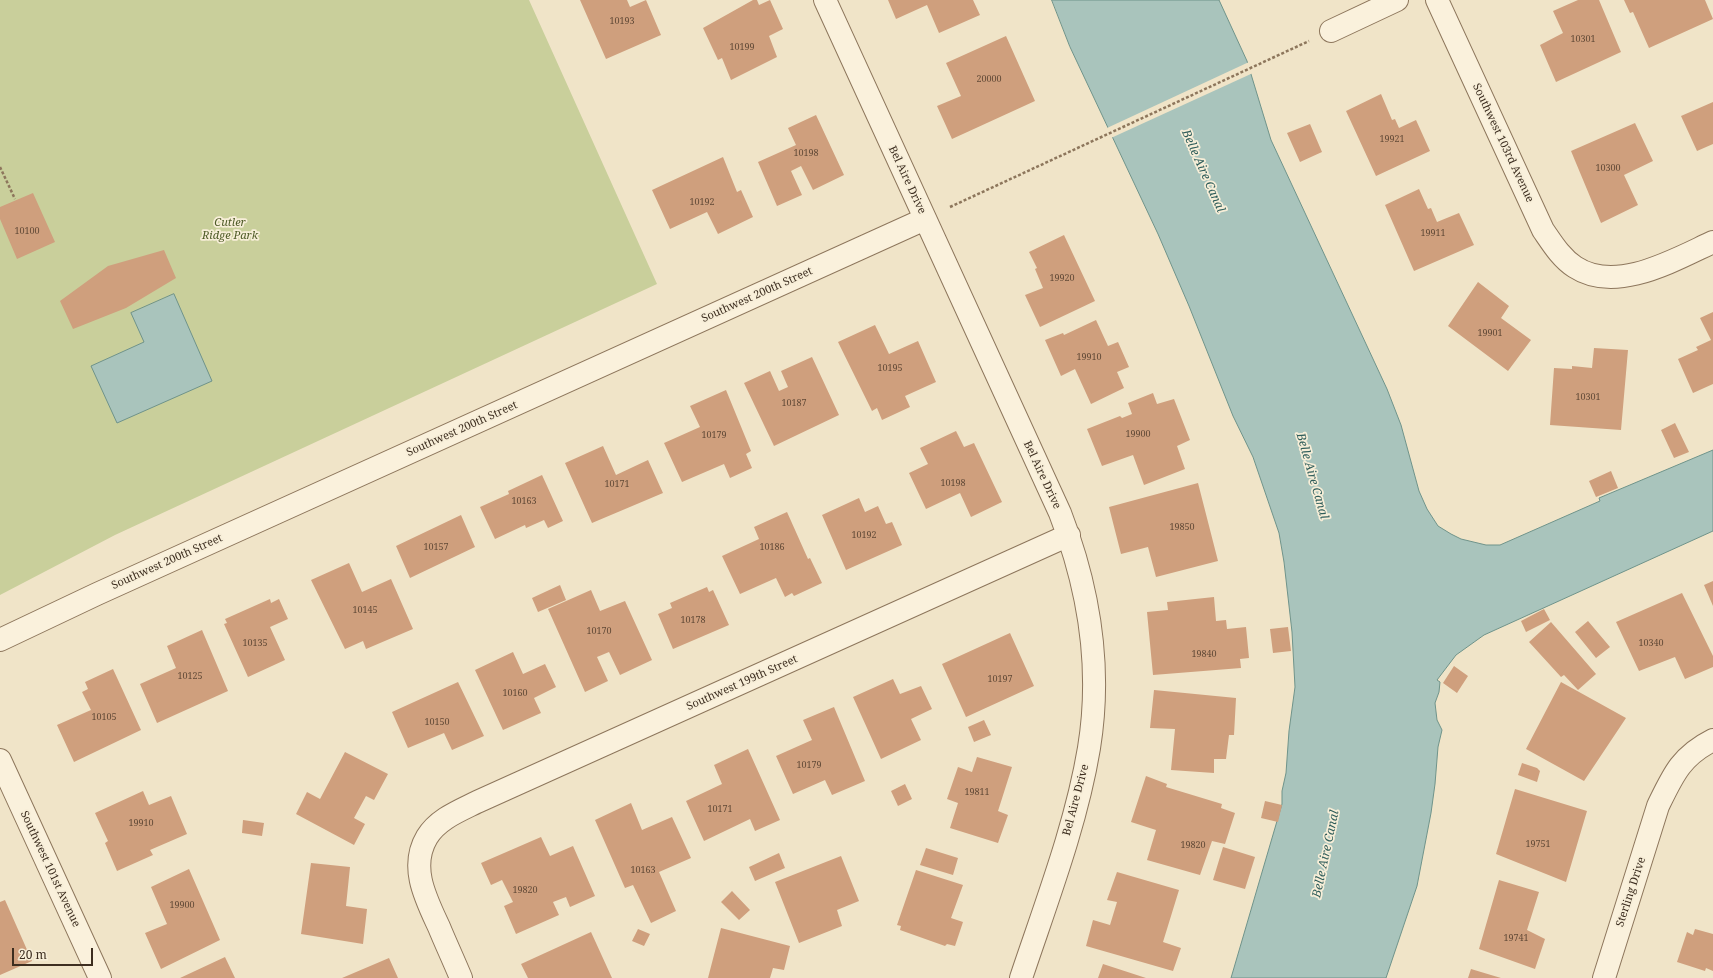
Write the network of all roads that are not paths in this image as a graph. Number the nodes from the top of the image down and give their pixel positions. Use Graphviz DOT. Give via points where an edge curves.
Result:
graph roads {
  1 [pos="825,0"];
  2 [pos="1397,0"];
  3 [pos="1437,0"];
  4 [pos="1331,31"];
  5 [pos="925,218"];
  6 [pos="1713,242"];
  7 [pos="1069,535"];
  8 [pos="0,640"];
  9 [pos="1713,740"];
  10 [pos="0,760"];
  11 [pos="100,978"];
  12 [pos="461,978"];
  13 [pos="1021,978"];
  14 [pos="1604,978"];
  1 -- 5 [label="street, Bel Aire Drive"];
  2 -- 4 [label="street"];
  3 -- 6 [label="street, Southwest 103rd Avenue" via="1543,230 1554,247 1568,261 1586,272 1604,276 1625,276 1644,272"];
  5 -- 7 [label="street, Bel Aire Drive"];
  5 -- 8 [label="street, Southwest 200th Street"];
  7 -- 12 [label="street, Southwest 199th Street" via="446,818 428,836 419,864 422,887"];
  7 -- 13 [label="street, Bel Aire Drive" via="1092,632 1094,689 1089,747 1069,830"];
  9 -- 14 [label="street, Sterling Drive" via="1700,746 1682,762 1658,806"];
  10 -- 11 [label="street, Southwest 101st Avenue"];
}
